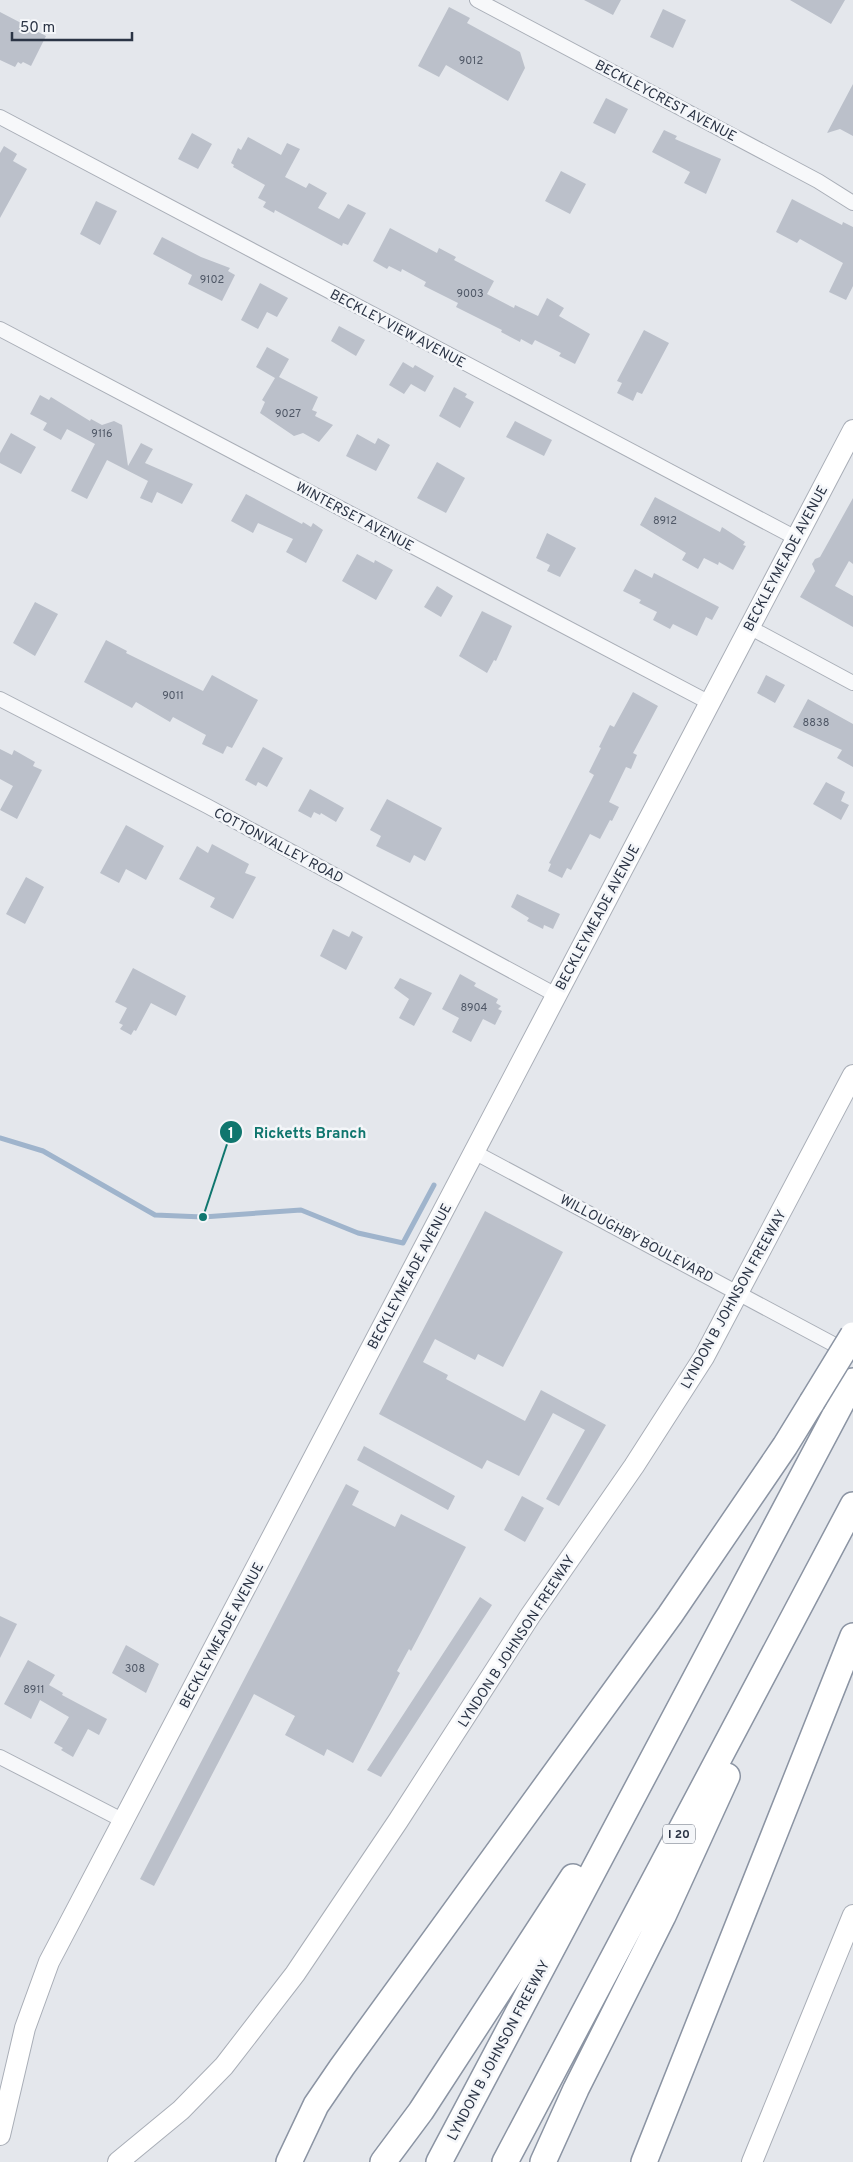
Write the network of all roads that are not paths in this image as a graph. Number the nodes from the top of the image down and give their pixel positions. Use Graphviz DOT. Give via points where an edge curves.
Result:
graph roads {
  1 [pos="477,0"];
  2 [pos="0,118"];
  3 [pos="853,203"];
  4 [pos="0,329"];
  5 [pos="853,430"];
  6 [pos="796,538"];
  7 [pos="749,628"];
  8 [pos="853,683"];
  9 [pos="0,699"];
  10 [pos="710,703"];
  11 [pos="556,995"];
  12 [pos="853,1075"];
  13 [pos="474,1152"];
  14 [pos="738,1292"];
  15 [pos="853,1335"];
  16 [pos="853,1354"];
  17 [pos="853,1381"];
  18 [pos="851,1510"];
  19 [pos="853,1636"];
  20 [pos="653,1756"];
  21 [pos="0,1757"];
  22 [pos="124,1821"];
  23 [pos="853,1915"];
  24 [pos="1,2127"];
  25 [pos="118,2162"];
  26 [pos="288,2162"];
  27 [pos="383,2162"];
  28 [pos="439,2162"];
  29 [pos="505,2162"];
  30 [pos="543,2162"];
  31 [pos="644,2162"];
  32 [pos="752,2162"];
  1 -- 3 [label="street, BECKLEYCREST AVENUE" via="818,181"];
  2 -- 6 [label="street, BECKLEY VIEW AVENUE"];
  4 -- 10 [label="street, WINTERSET AVENUE"];
  5 -- 6 [label="street, BECKLEYMEADE AVENUE"];
  6 -- 7 [label="street, BECKLEYMEADE AVENUE"];
  7 -- 8 [label="street"];
  7 -- 10 [label="street, BECKLEYMEADE AVENUE"];
  9 -- 11 [label="street, COTTONVALLEY ROAD" via="207,806"];
  10 -- 11 [label="street, BECKLEYMEADE AVENUE"];
  11 -- 13 [label="street, BECKLEYMEADE AVENUE"];
  12 -- 14 [label="street, LYNDON B JOHNSON FREEWAY"];
  13 -- 14 [label="street, WILLOUGHBY BOULEVARD"];
  13 -- 22 [label="street, BECKLEYMEADE AVENUE"];
  14 -- 16 [label="street, WILLOUGHBY BOULEVARD"];
  14 -- 25 [label="street, LYNDON B JOHNSON FREEWAY" via="704,1356 634,1466 530,1616 295,1974 224,2066 181,2110"];
  15 -- 26 [label="highway, bridge" via="785,1446 670,1615 316,2105"];
  17 -- 20 [label="highway, LYNDON B JOHNSON FREEWAY"];
  18 -- 29 [label="highway, I 20"];
  18 -- 30 [label="highway" via="663,1916 576,2088"];
  19 -- 31 [label="highway"];
  20 -- 27 [label="highway" via="421,2111"];
  20 -- 28 [label="highway, LYNDON B JOHNSON FREEWAY"];
  21 -- 22 [label="street"];
  22 -- 24 [label="street, BECKLEYMEADE AVENUE" via="49,1962 35,1996"];
  23 -- 32 [label="street"];
}
